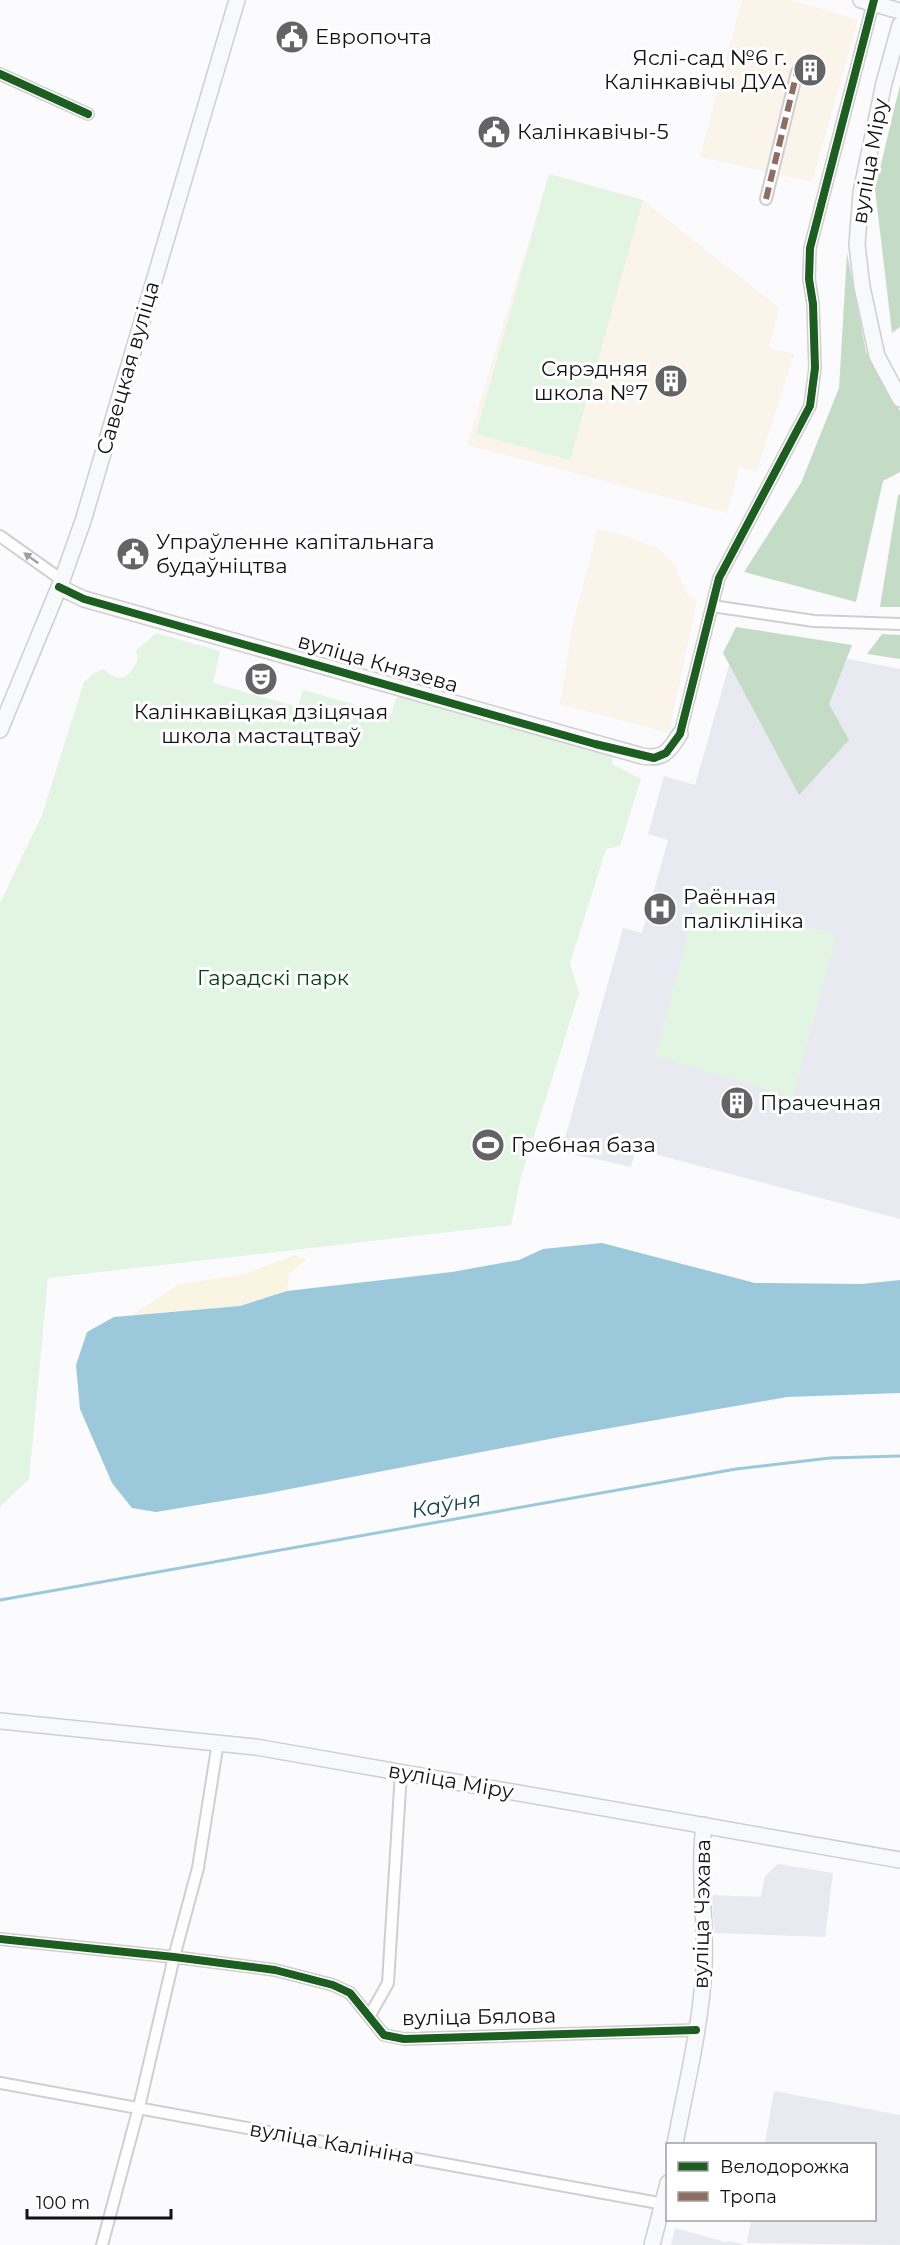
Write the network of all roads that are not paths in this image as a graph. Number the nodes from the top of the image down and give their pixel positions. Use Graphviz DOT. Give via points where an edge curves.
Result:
graph roads {
  1 [pos="237,0"];
  2 [pos="870,1"];
  3 [pos="900,11"];
  4 [pos="900,25"];
  5 [pos="796,72"];
  6 [pos="0,74"];
  7 [pos="88,114"];
  8 [pos="766,199"];
  9 [pos="900,399"];
  10 [pos="0,536"];
  11 [pos="60,584"];
  12 [pos="712,606"];
  13 [pos="900,624"];
  14 [pos="0,730"];
  15 [pos="680,734"];
  16 [pos="0,1721"];
  17 [pos="218,1742"];
  18 [pos="401,1772"];
  19 [pos="704,1825"];
  20 [pos="900,1860"];
  21 [pos="0,1939"];
  22 [pos="174,1957"];
  23 [pos="370,2015"];
  24 [pos="696,2030"];
  25 [pos="0,2083"];
  26 [pos="139,2108"];
  27 [pos="675,2143"];
  28 [pos="666,2194"];
  29 [pos="664,2204"];
  30 [pos="102,2245"];
  31 [pos="652,2245"];
  1 -- 11 [label="main road, Савецкая вуліца"];
  2 -- 3 [label="main road"];
  2 -- 12 [label="street" via="810,248 808,279 813,304 815,368 810,406 719,578"];
  4 -- 9 [label="main road, вуліца Міру" via="861,192 858,245 862,287 877,356"];
  5 -- 8 [label="street"];
  6 -- 7 [label="street"];
  11 -- 10 [label="street, one-way"];
  11 -- 14 [label="main road, Савецкая вуліца"];
  11 -- 15 [label="main road, вуліца Князева" via="84,599 642,756 654,758 666,753"];
  12 -- 13 [label="street" via="814,621"];
  12 -- 15 [label="street"];
  16 -- 17 [label="main road, вуліца Міру"];
  17 -- 18 [label="main road, вуліца Міру"];
  17 -- 22 [label="street" via="198,1868"];
  18 -- 19 [label="main road, вуліца Міру"];
  18 -- 23 [label="street" via="388,1983"];
  19 -- 20 [label="main road, вуліца Міру"];
  19 -- 24 [label="main road, вуліца Чэхава" via="704,1968"];
  21 -- 22 [label="street, вуліца Бялова"];
  22 -- 23 [label="street, вуліца Бялова" via="275,1970 333,1985 350,1993"];
  22 -- 26 [label="street"];
  23 -- 24 [label="street, вуліца Бялова" via="384,2035 404,2039"];
  24 -- 27 [label="main road, вуліца Чэхава"];
  25 -- 26 [label="street, вуліца Калініна"];
  26 -- 29 [label="street, вуліца Калініна"];
  26 -- 30 [label="street"];
  28 -- 29 [label="main road"];
  29 -- 31 [label="main road"];
}
